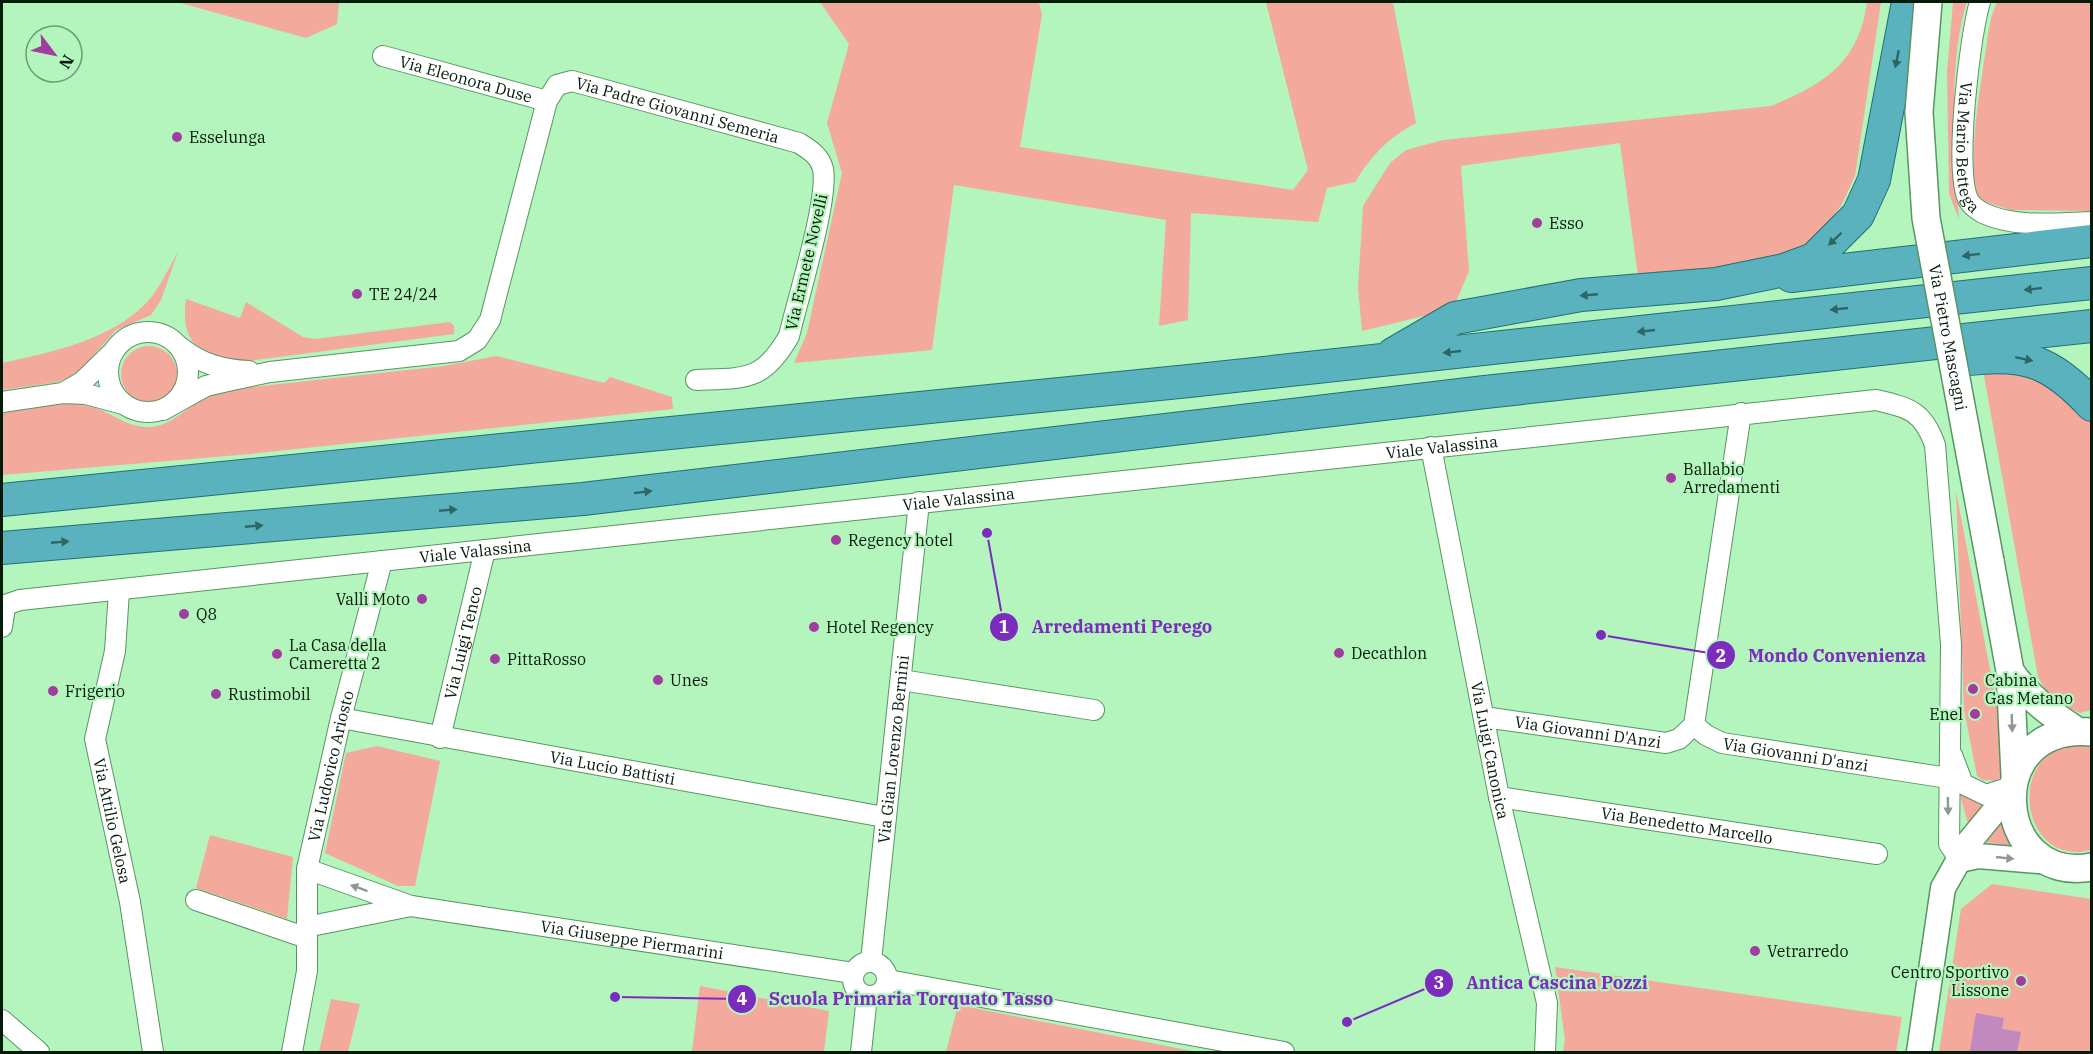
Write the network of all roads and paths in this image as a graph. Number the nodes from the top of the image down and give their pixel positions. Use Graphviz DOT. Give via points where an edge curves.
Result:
graph roads {
  1 [pos="1908,2"];
  2 [pos="1928,2"];
  3 [pos="1980,2"];
  4 [pos="383,56"];
  5 [pos="547,100"];
  6 [pos="825,184"];
  7 [pos="2091,222"];
  8 [pos="2091,241"];
  9 [pos="2091,283"];
  10 [pos="1716,284"];
  11 [pos="2091,326"];
  12 [pos="180,347"];
  13 [pos="115,348"];
  14 [pos="1382,360"];
  15 [pos="270,372"];
  16 [pos="696,380"];
  17 [pos="1485,392"];
  18 [pos="63,393"];
  19 [pos="2,402"];
  20 [pos="123,404"];
  21 [pos="2091,405"];
  22 [pos="163,410"];
  23 [pos="1741,412"];
  24 [pos="1431,447"];
  25 [pos="89,490"];
  26 [pos="2,492"];
  27 [pos="2,500"];
  28 [pos="919,502"];
  29 [pos="2,548"];
  30 [pos="485,550"];
  31 [pos="382,561"];
  32 [pos="119,591"];
  33 [pos="4,607"];
  34 [pos="2,627"];
  35 [pos="2010,670"];
  36 [pos="901,680"];
  37 [pos="1094,710"];
  38 [pos="1484,717"];
  39 [pos="341,718"];
  40 [pos="1694,725"];
  41 [pos="2084,731"];
  42 [pos="440,738"];
  43 [pos="1950,749"];
  44 [pos="1948,778"];
  45 [pos="2012,787"];
  46 [pos="1499,797"];
  47 [pos="884,818"];
  48 [pos="1877,854"];
  49 [pos="1960,860"];
  50 [pos="2051,862"];
  51 [pos="2090,868"];
  52 [pos="307,869"];
  53 [pos="196,900"];
  54 [pos="411,906"];
  55 [pos="306,933"];
  56 [pos="871,961"];
  57 [pos="853,973"];
  58 [pos="888,980"];
  59 [pos="867,996"];
  60 [pos="2,1020"];
  61 [pos="39,1053"];
  62 [pos="153,1053"];
  63 [pos="292,1053"];
  64 [pos="861,1053"];
  65 [pos="1284,1053"];
  66 [pos="1545,1053"];
  67 [pos="1919,1053"];
  1 -- 10 [label="highway, one-way" via="1874,180 1858,215 1814,259 1784,270"];
  2 -- 35 [label="main road, Via Pietro Mascagni, bridge" via="1919,112 1926,218"];
  3 -- 7 [label="street, Via Mario Bettega" via="1972,25 1967,75 1963,180 1969,202 1982,212 2014,222"];
  4 -- 5 [label="street, Via Eleonora Duse"];
  5 -- 6 [label="street, Via Padre Giovanni Semeria" via="557,85 572,81 799,143 815,154 823,167"];
  5 -- 15 [label="street" via="490,320 477,340 459,351"];
  6 -- 16 [label="street, Via Ermete Novelli" via="789,336 779,353 763,371 741,378"];
  8 -- 10 [label="highway, one-way"];
  9 -- 14 [label="highway, one-way"];
  10 -- 14 [label="highway, one-way" via="1581,296 1455,318"];
  11 -- 17 [label="highway"];
  12 -- 13 [label="street" via="163,335 143,332"];
  12 -- 15 [label="street" via="196,360 213,366"];
  12 -- 22 [label="street" via="186,358 187,383 182,394"];
  13 -- 18 [label="street" via="98,369"];
  13 -- 20 [label="street" via="109,359 108,378 114,395"];
  14 -- 25 [label="highway"];
  15 -- 22 [label="street" via="206,387"];
  17 -- 21 [label="highway, one-way" via="1665,393 1999,355 2027,358 2048,366"];
  29 -- 17 [label="highway, one-way" via="583,499"];
  18 -- 19 [label="street"];
  18 -- 20 [label="street" via="86,394"];
  20 -- 22 [label="street" via="142,412"];
  23 -- 24 [label="street, Viale Valassina"];
  23 -- 40 [label="street"];
  23 -- 43 [label="street, Viale Valassina" via="1876,400 1916,413 1929,427 1935,445 1951,644"];
  24 -- 28 [label="street, Viale Valassina"];
  24 -- 38 [label="street, Via Luigi Canonica"];
  25 -- 26 [label="highway"];
  25 -- 27 [label="highway"];
  28 -- 30 [label="street, Viale Valassina"];
  28 -- 36 [label="street, Via Gian Lorenzo Bernini"];
  30 -- 31 [label="street, Viale Valassina"];
  30 -- 42 [label="street, Via Luigi Tenco"];
  31 -- 32 [label="street, Viale Valassina"];
  31 -- 39 [label="street, Via Ludovico Ariosto"];
  32 -- 33 [label="street, Viale Valassina" via="20,600"];
  32 -- 62 [label="street, Via Attilio Gelosa" via="115,651 95,739 130,902"];
  33 -- 34 [label="street"];
  35 -- 41 [label="main road, Via Pietro Mascagni" via="2023,690 2043,708"];
  35 -- 45 [label="main road, Via Pietro Mascagni, one-way"];
  36 -- 37 [label="street"];
  36 -- 47 [label="street, Via Gian Lorenzo Bernini"];
  38 -- 40 [label="street, Via Giovanni D'Anzi" via="1666,742 1679,739"];
  38 -- 46 [label="street, Via Luigi Canonica"];
  39 -- 42 [label="street, Via Lucio Battisti"];
  39 -- 52 [label="street, Via Ludovico Ariosto"];
  40 -- 44 [label="street, Via Giovanni D'anzi" via="1722,743"];
  41 -- 45 [label="main road, Via Pietro Mascagni" via="2057,734 2039,744 2025,758"];
  42 -- 47 [label="street, Via Lucio Battisti"];
  43 -- 44 [label="street"];
  43 -- 45 [label="street" via="1963,784 1986,795"];
  44 -- 49 [label="street, one-way" via="1949,844"];
  45 -- 49 [label="street, Via Pietro Mascagni" via="1969,842"];
  45 -- 50 [label="main road, Via Pietro Mascagni" via="2013,819 2021,837 2034,852"];
  46 -- 48 [label="street, Via Benedetto Marcello"];
  46 -- 66 [label="street, Via Luigi Canonica" via="1547,1003"];
  47 -- 56 [label="street, Via Gian Lorenzo Bernini"];
  49 -- 50 [label="street, Via Pietro Mascagni, one-way" via="1978,856"];
  49 -- 67 [label="street, Via Pietro Mascagni" via="1943,888"];
  50 -- 51 [label="main road, Via Pietro Mascagni" via="2069,868"];
  54 -- 52 [label="street, Via Giuseppe Piermarini, one-way"];
  52 -- 55 [label="street, Via Ludovico Ariosto"];
  53 -- 55 [label="street"];
  54 -- 55 [label="street, Via Giuseppe Piermarini"];
  54 -- 57 [label="street, Via Giuseppe Piermarini"];
  55 -- 63 [label="street, Via Ludovico Ariosto" via="307,971"];
  56 -- 57 [label="street" via="863,962"];
  56 -- 58 [label="street" via="883,967"];
  57 -- 59 [label="street" via="855,988"];
  58 -- 59 [label="street" via="878,994"];
  58 -- 65 [label="street"];
  59 -- 64 [label="street"];
  60 -- 61 [label="street"];
}
